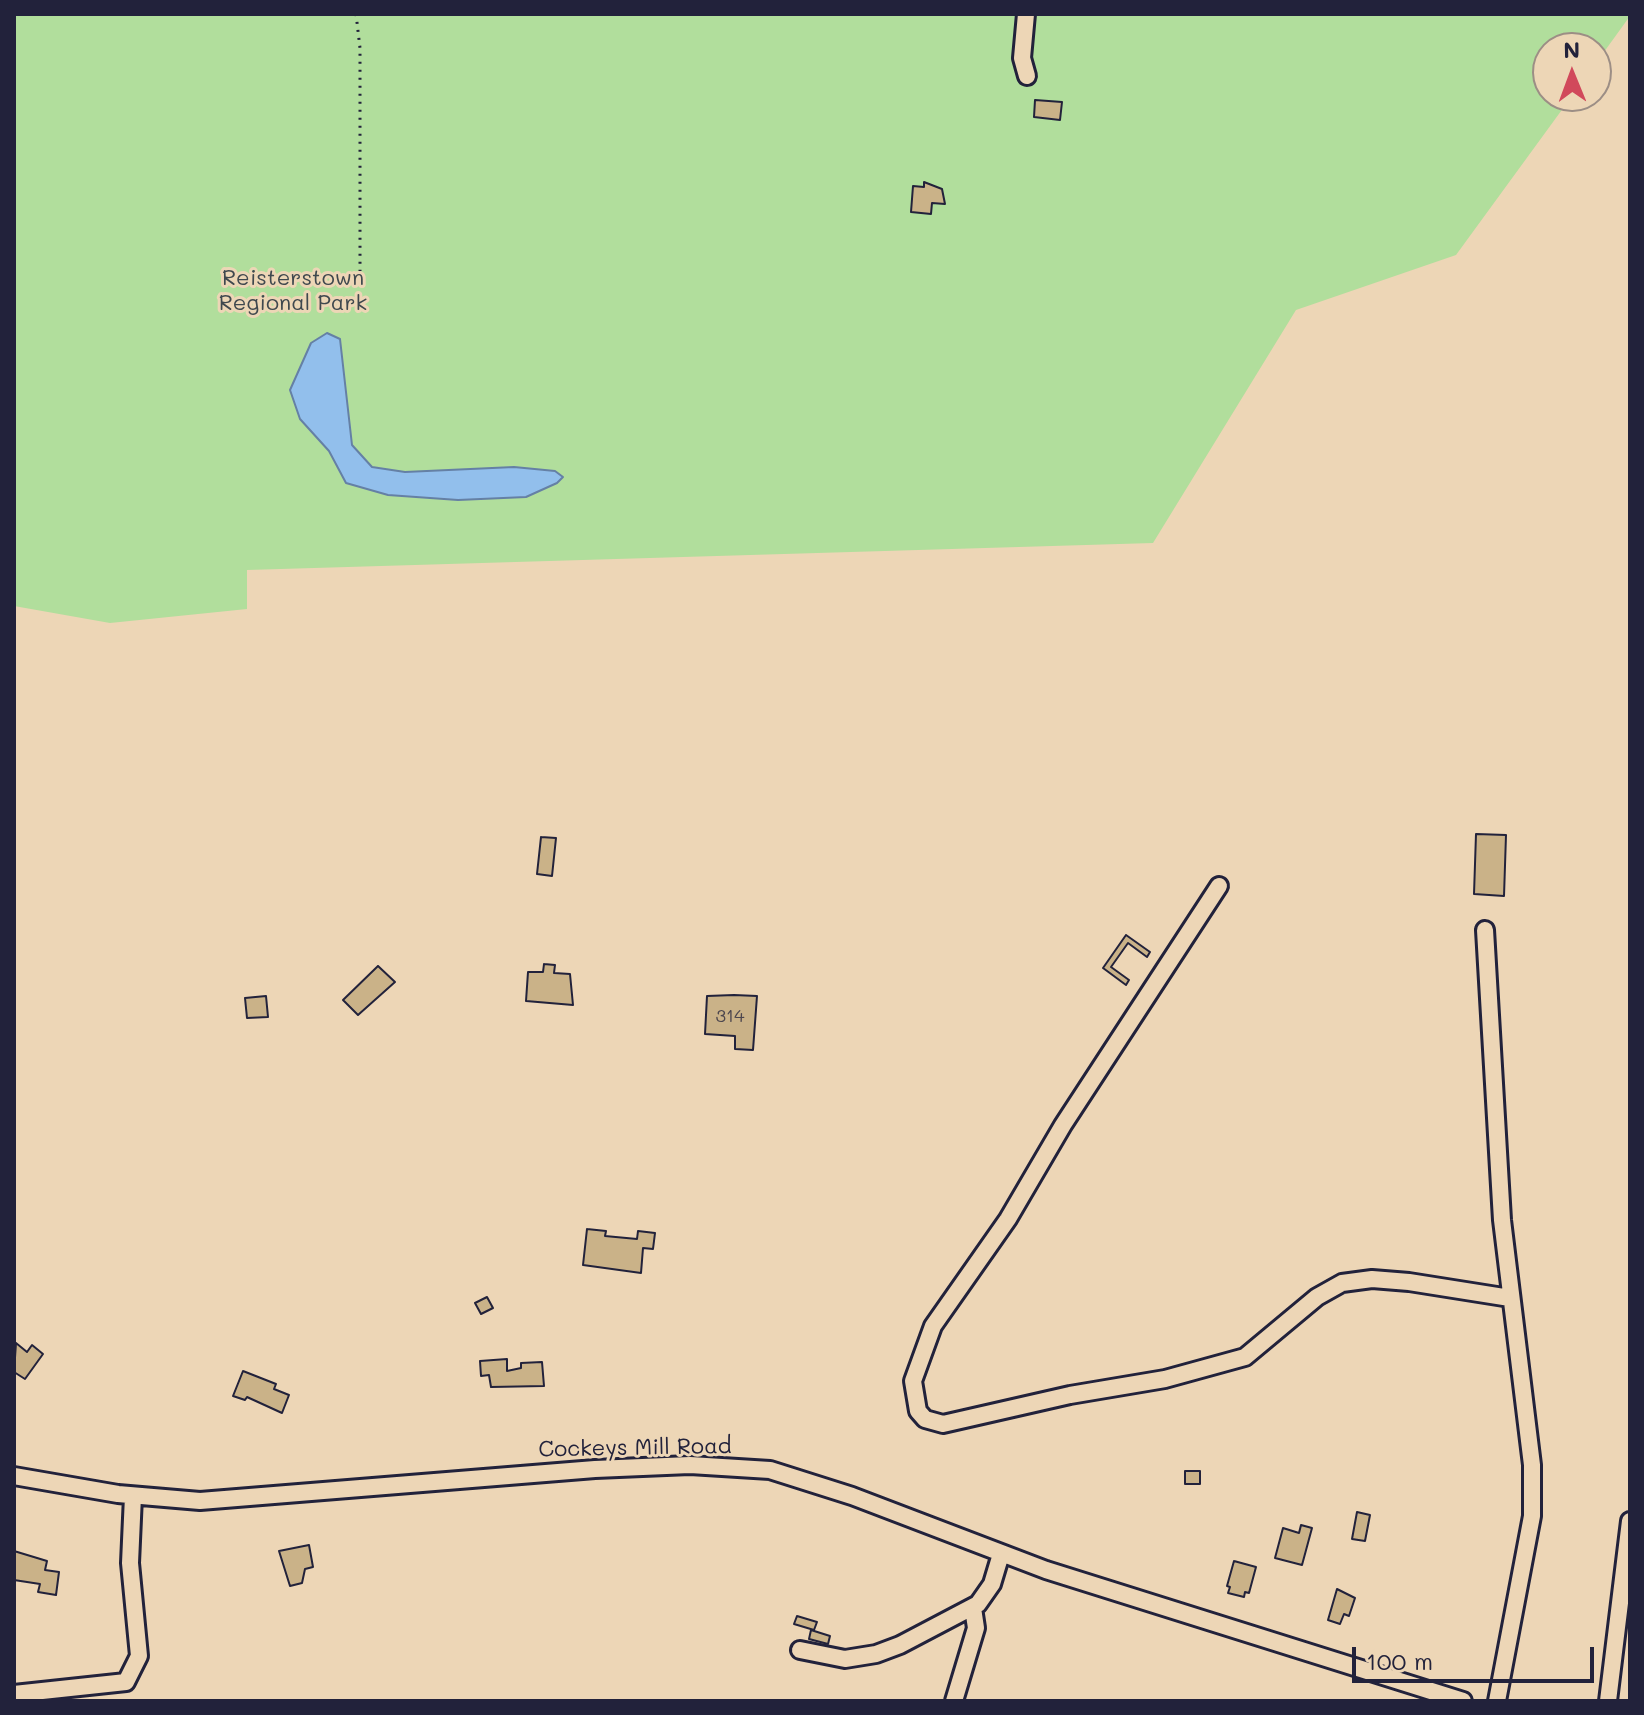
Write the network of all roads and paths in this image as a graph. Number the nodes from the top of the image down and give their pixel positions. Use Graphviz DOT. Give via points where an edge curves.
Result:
graph roads {
  1 [pos="356,14"];
  2 [pos="1026,14"];
  3 [pos="1027,76"];
  4 [pos="360,271"];
  5 [pos="1219,886"];
  6 [pos="1485,930"];
  7 [pos="1510,1298"];
  8 [pos="14,1476"];
  9 [pos="133,1496"];
  10 [pos="1630,1521"];
  11 [pos="1001,1554"];
  12 [pos="973,1608"];
  13 [pos="800,1650"];
  14 [pos="14,1694"];
  15 [pos="954,1701"];
  16 [pos="1463,1701"];
  17 [pos="1497,1701"];
  18 [pos="1608,1701"];
  1 -- 4 [label="path"];
  2 -- 3 [label="street" via="1022,58"];
  5 -- 7 [label="street" via="1008,1219 933,1326 913,1381 918,1411 943,1424 1165,1379 1245,1357 1317,1297 1342,1283 1409,1282"];
  6 -- 7 [label="street"];
  7 -- 17 [label="street" via="1532,1465 1532,1516"];
  8 -- 9 [label="street, Cockeys Mill Road"];
  9 -- 11 [label="street, Cockeys Mill Road" via="236,1500 509,1473 730,1465 805,1479"];
  9 -- 14 [label="street" via="130,1563 139,1656 126,1682"];
  10 -- 18 [label="street"];
  11 -- 12 [label="street" via="992,1584"];
  11 -- 16 [label="street, Cockeys Mill Road"];
  12 -- 13 [label="street" via="876,1654 835,1660"];
  12 -- 15 [label="street" via="976,1628"];
}
